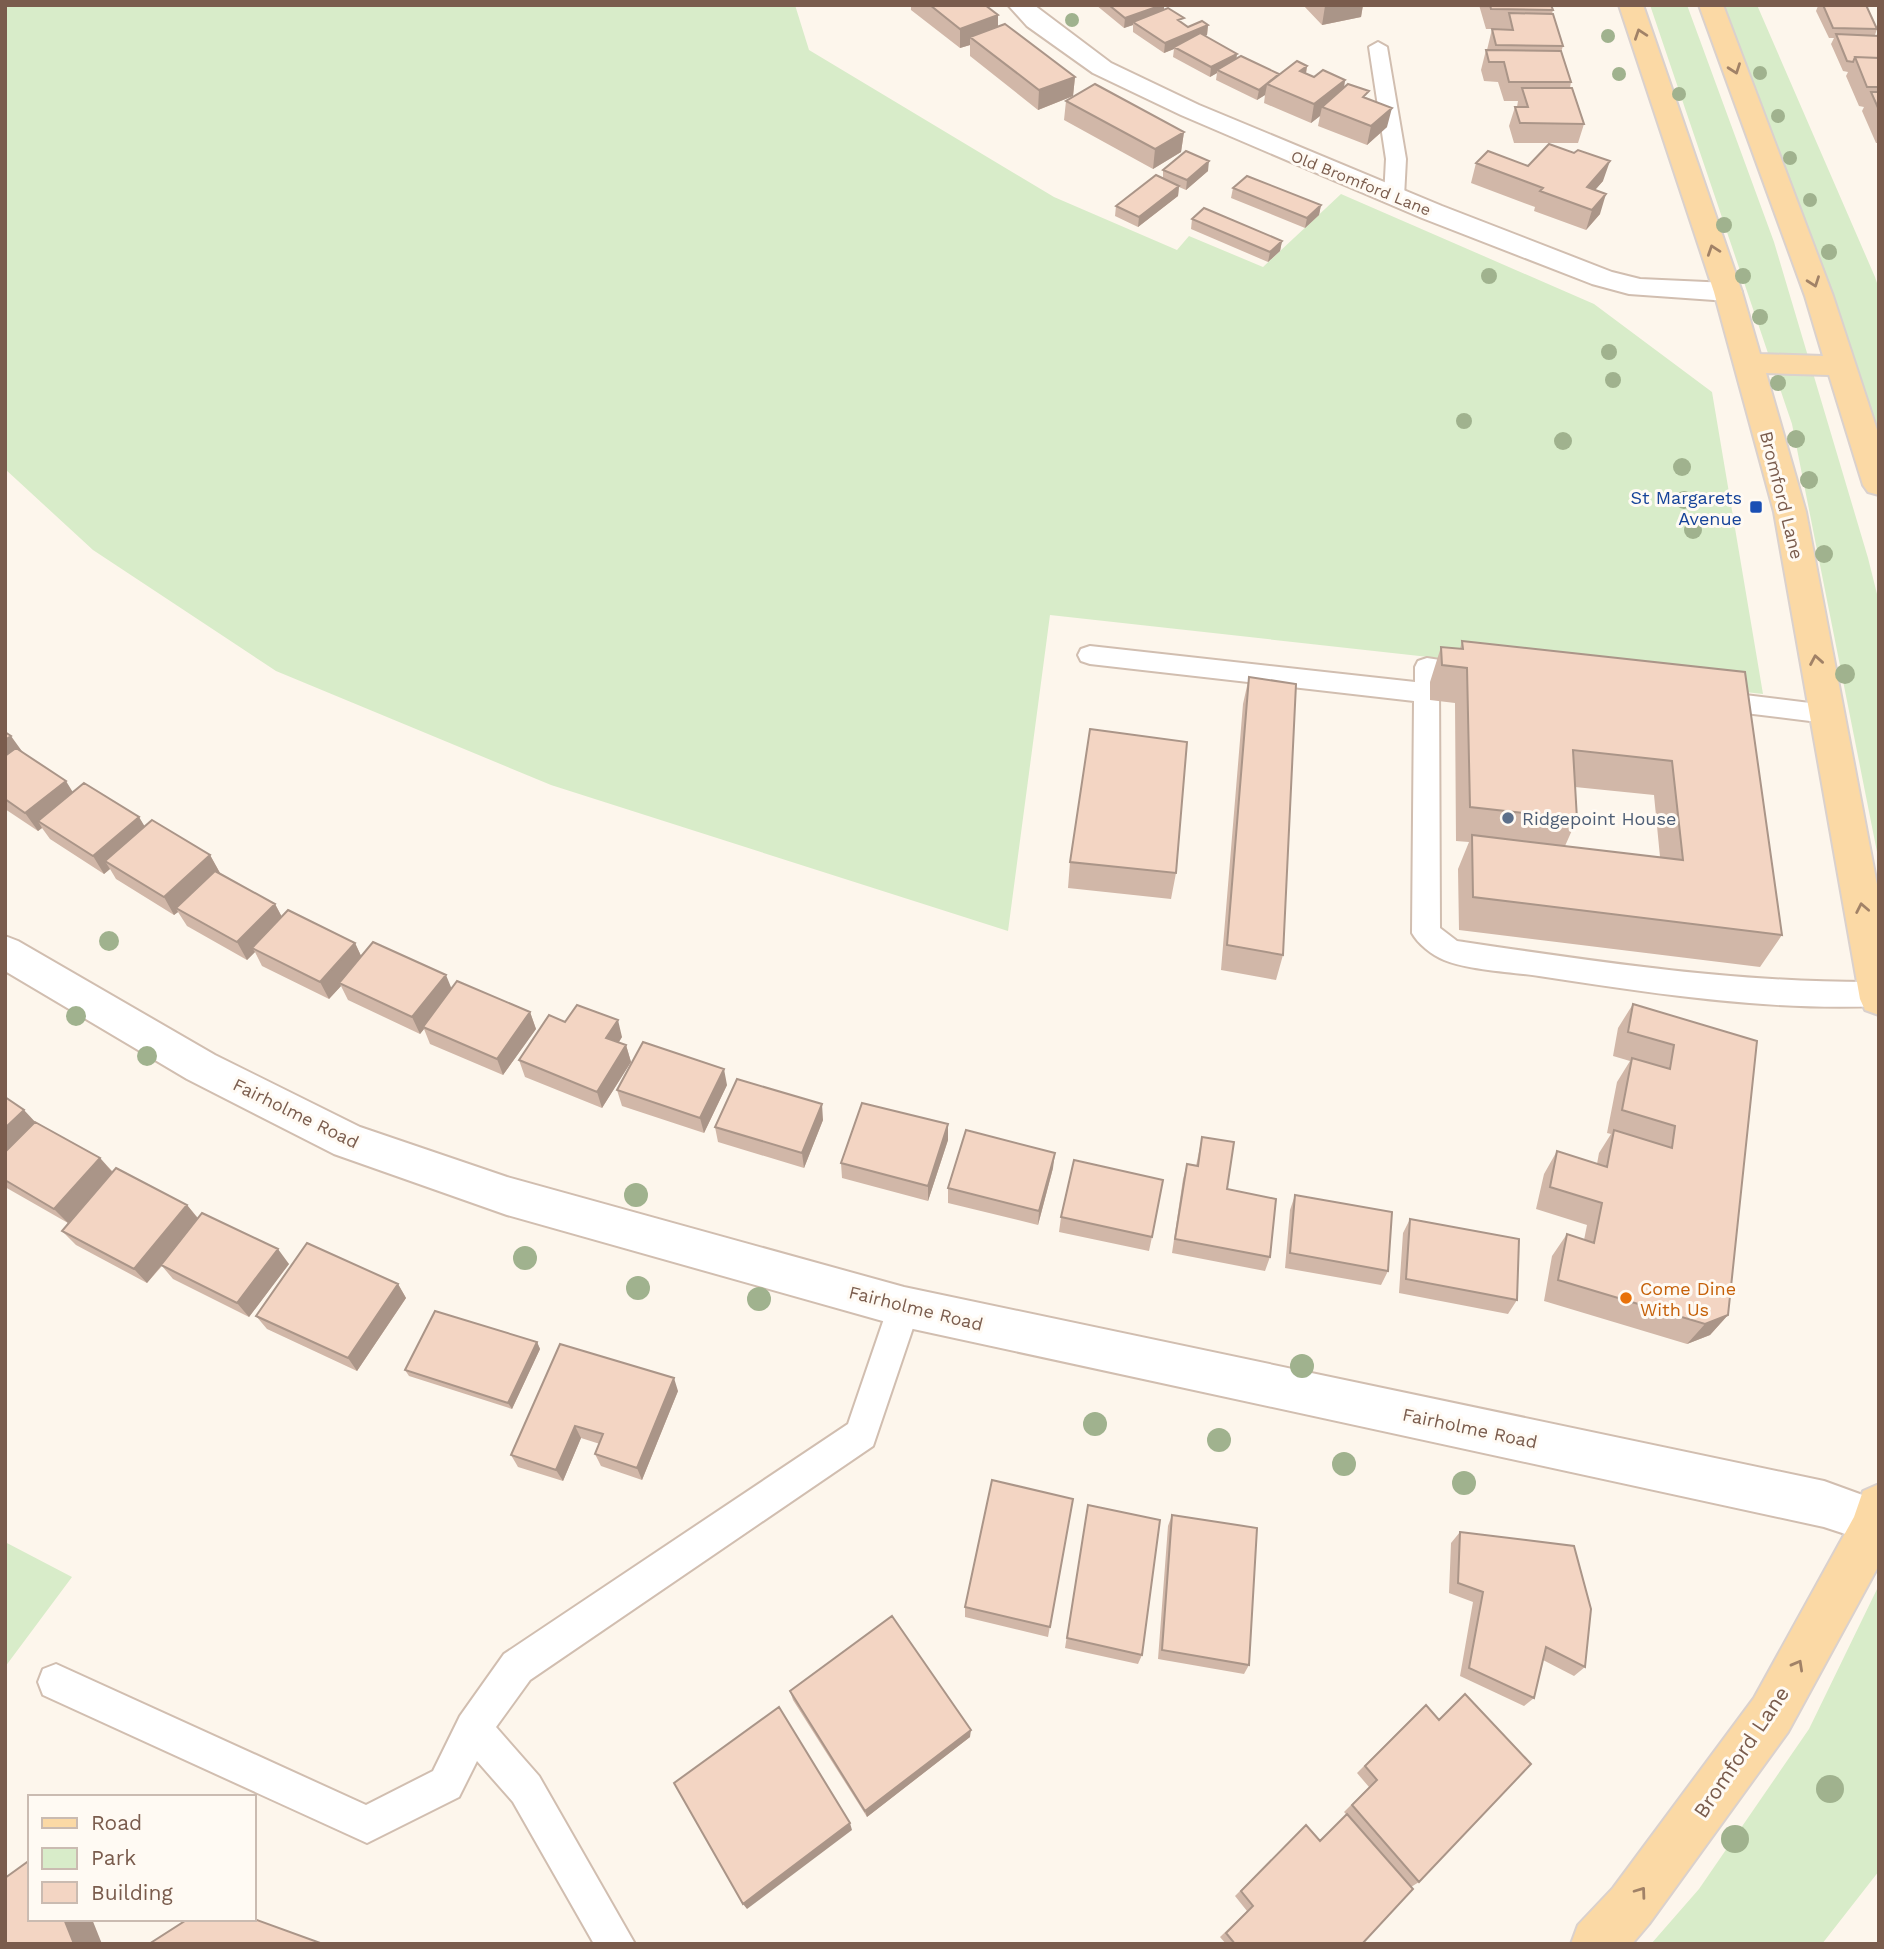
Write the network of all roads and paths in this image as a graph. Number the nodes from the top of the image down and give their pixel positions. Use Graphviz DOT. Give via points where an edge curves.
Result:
graph roads {
  1 [pos="1020,5"];
  2 [pos="1631,5"];
  3 [pos="1711,5"];
  4 [pos="1378,47"];
  5 [pos="1394,197"];
  6 [pos="1728,292"];
  7 [pos="1748,363"];
  8 [pos="1841,366"];
  9 [pos="1879,485"];
  10 [pos="1090,655"];
  11 [pos="1495,675"];
  12 [pos="1427,693"];
  13 [pos="1683,697"];
  14 [pos="1826,714"];
  15 [pos="5,951"];
  16 [pos="1878,997"];
  17 [pos="904,1307"];
  18 [pos="1877,1515"];
  19 [pos="56,1682"];
  20 [pos="473,1729"];
  21 [pos="616,1944"];
  22 [pos="1597,1944"];
  1 -- 5 [label="street, Old Bromford Lane" via="1102,68"];
  6 -- 2 [label="main road, Bromford Lane, one-way"];
  3 -- 8 [label="main road, one-way"];
  4 -- 5 [label="lane" via="1396,159"];
  5 -- 6 [label="street, Old Bromford Lane" via="1602,278 1639,288"];
  6 -- 7 [label="main road, Bromford Lane"];
  7 -- 8 [label="main road"];
  14 -- 7 [label="main road, Bromford Lane, one-way" via="1790,512"];
  8 -- 9 [label="main road"];
  10 -- 12 [label="lane"];
  11 -- 12 [label="lane" via="1427,667"];
  12 -- 16 [label="lane" via="1426,933 1451,951 1692,986"];
  13 -- 14 [label="lane"];
  16 -- 14 [label="main road, Bromford Lane, one-way"];
  15 -- 17 [label="street, Fairholme Road" via="201,1067 348,1141 507,1196"];
  17 -- 18 [label="street, Fairholme Road"];
  17 -- 20 [label="lane" via="862,1435 517,1667"];
  22 -- 18 [label="main road, Bromford Lane, one-way" via="1631,1906 1771,1715"];
  19 -- 20 [label="lane" via="367,1824 446,1784"];
  20 -- 21 [label="lane" via="526,1789"];
}
